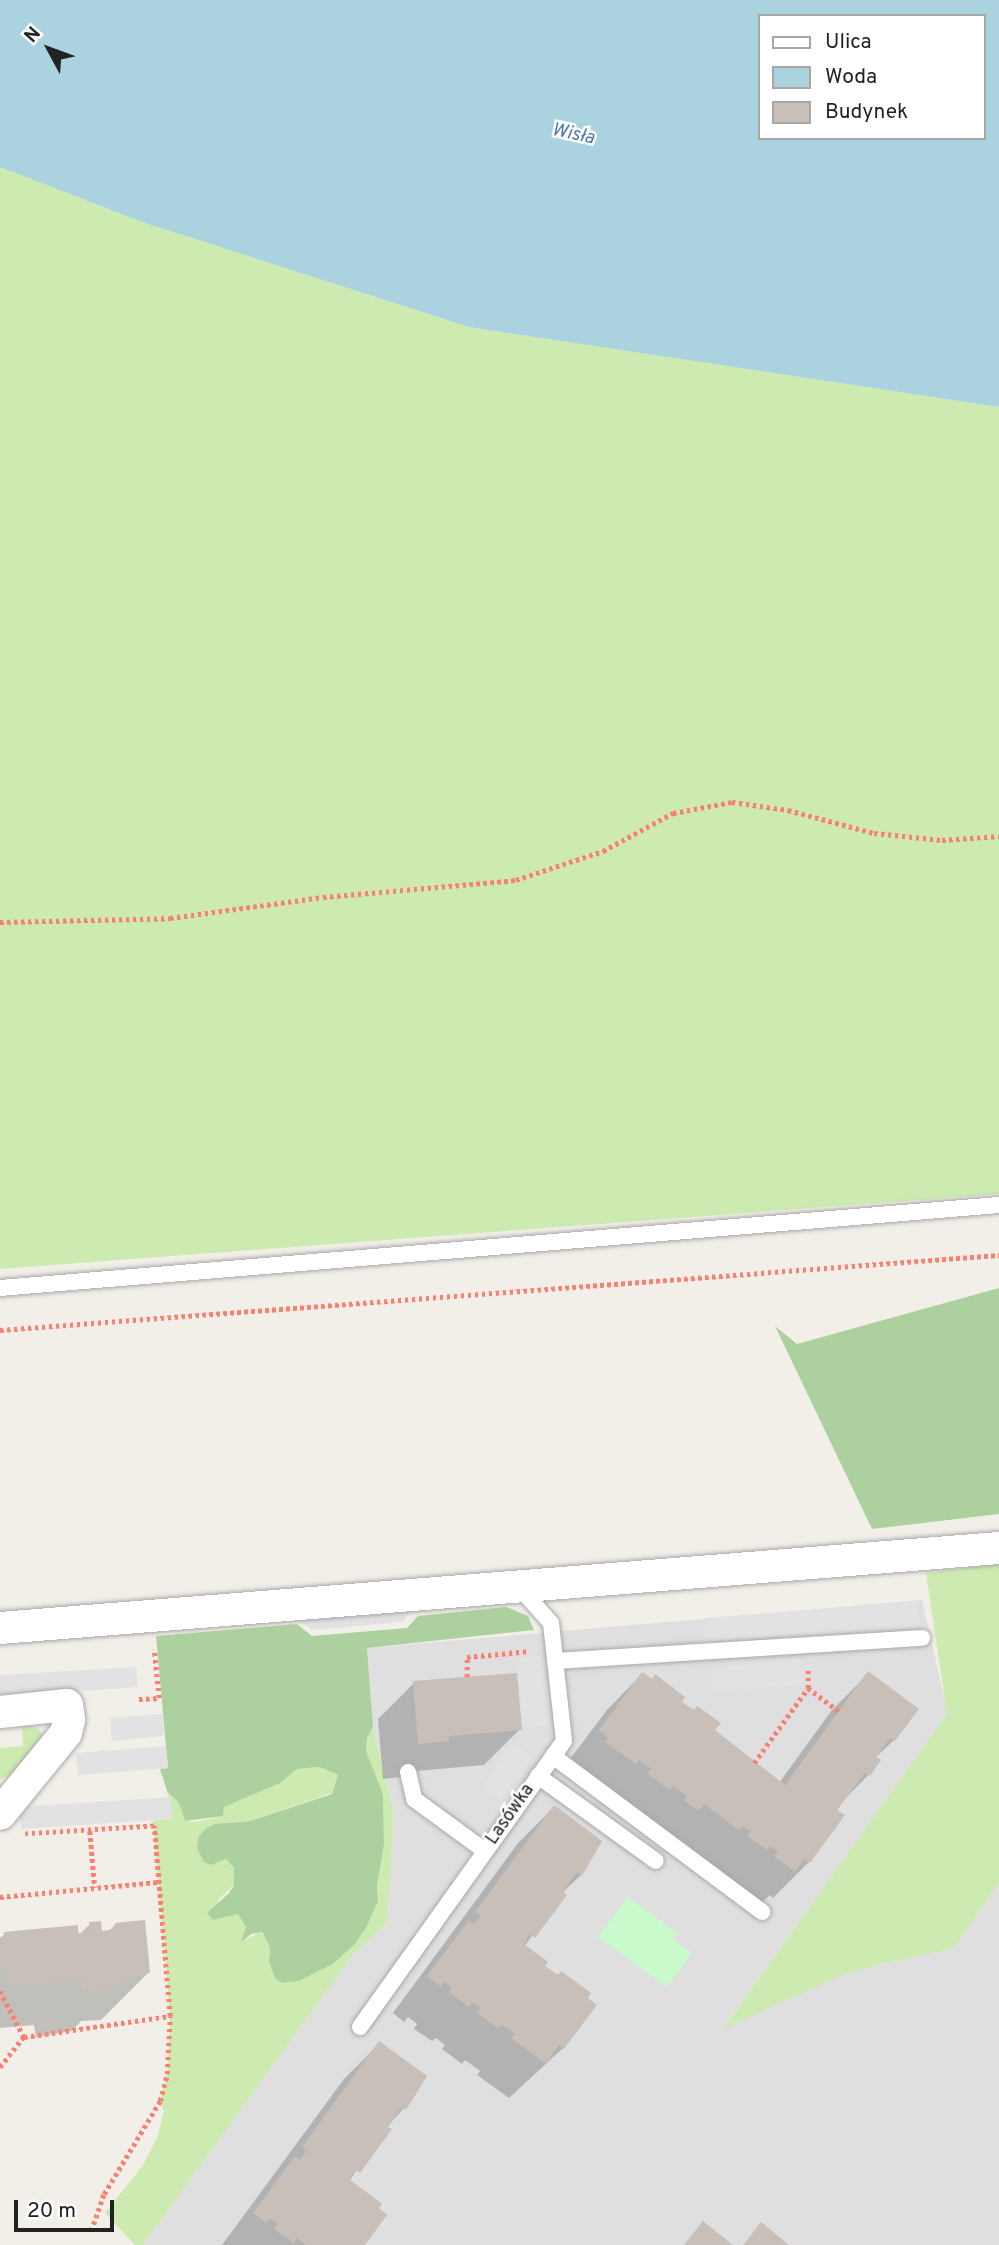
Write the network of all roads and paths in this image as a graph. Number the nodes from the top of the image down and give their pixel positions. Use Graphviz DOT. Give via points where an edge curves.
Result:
graph roads {
  1 [pos="999,836"];
  2 [pos="0,922"];
  3 [pos="999,1205"];
  4 [pos="999,1255"];
  5 [pos="0,1288"];
  6 [pos="0,1330"];
  7 [pos="999,1548"];
  8 [pos="518,1585"];
  9 [pos="0,1628"];
  10 [pos="922,1638"];
  11 [pos="807,1644"];
  12 [pos="536,1650"];
  13 [pos="555,1661"];
  14 [pos="155,1662"];
  15 [pos="467,1677"];
  16 [pos="808,1688"];
  17 [pos="139,1699"];
  18 [pos="839,1711"];
  19 [pos="0,1712"];
  20 [pos="553,1756"];
  21 [pos="754,1763"];
  22 [pos="408,1772"];
  23 [pos="538,1776"];
  24 [pos="8,1809"];
  25 [pos="90,1831"];
  26 [pos="485,1851"];
  27 [pos="656,1861"];
  28 [pos="158,1882"];
  29 [pos="95,1888"];
  30 [pos="0,1897"];
  31 [pos="762,1912"];
  32 [pos="0,1991"];
  33 [pos="170,2016"];
  34 [pos="360,2027"];
  35 [pos="24,2037"];
  36 [pos="0,2068"];
  37 [pos="91,2231"];
  1 -- 2 [label="path" via="942,840 874,833 788,810 732,802 673,813 603,851 516,880 323,897 170,918"];
  3 -- 5 [label="lane"];
  4 -- 6 [label="path"];
  7 -- 8 [label="street"];
  8 -- 9 [label="street"];
  8 -- 13 [label="lane, Lasówka" via="551,1623"];
  10 -- 11 [label="lane"];
  11 -- 13 [label="lane"];
  11 -- 16 [label="path"];
  12 -- 15 [label="path" via="467,1657"];
  13 -- 20 [label="lane, Lasówka" via="564,1741"];
  14 -- 17 [label="path" via="159,1698"];
  16 -- 18 [label="path"];
  16 -- 21 [label="path"];
  19 -- 24 [label="street" via="67,1706 69,1720 66,1733"];
  20 -- 23 [label="lane, Lasówka"];
  20 -- 31 [label="lane"];
  22 -- 26 [label="lane" via="414,1799"];
  23 -- 26 [label="lane, Lasówka"];
  23 -- 27 [label="lane"];
  24 -- 25 [label="path"];
  25 -- 28 [label="path" via="154,1826"];
  25 -- 29 [label="path"];
  26 -- 34 [label="lane, Lasówka"];
  28 -- 29 [label="path"];
  28 -- 33 [label="path"];
  29 -- 30 [label="path"];
  32 -- 35 [label="path"];
  33 -- 35 [label="path"];
  33 -- 37 [label="path" via="167,2074 160,2101 104,2194"];
  35 -- 36 [label="path"];
}
